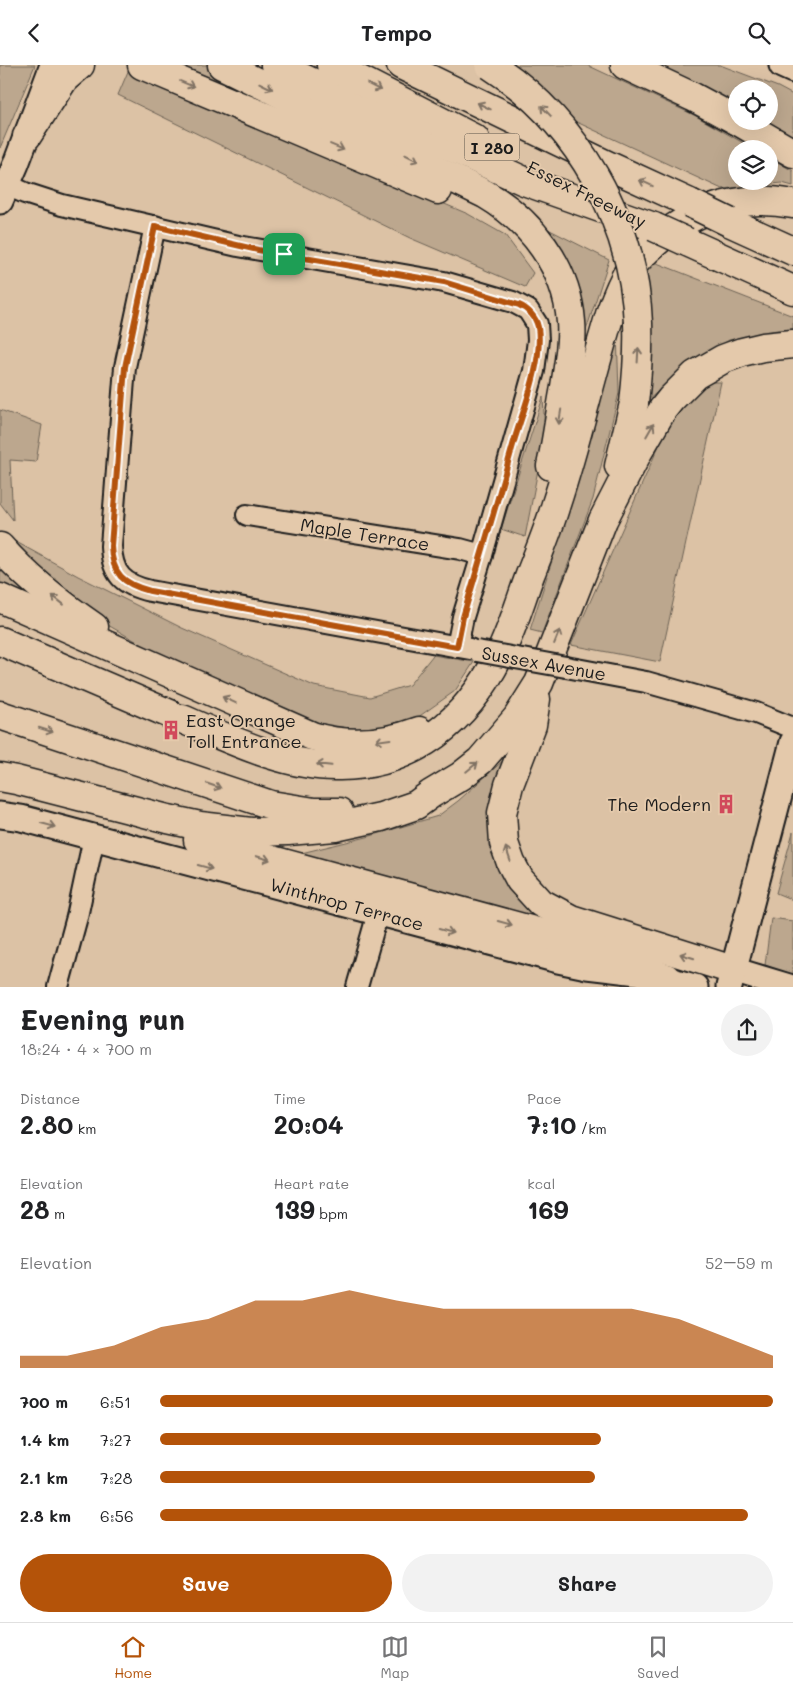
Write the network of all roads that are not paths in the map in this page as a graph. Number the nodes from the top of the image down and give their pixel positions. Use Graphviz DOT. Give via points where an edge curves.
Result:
graph roads {
  1 [pos="52,65"];
  2 [pos="80,65"];
  3 [pos="142,65"];
  4 [pos="222,65"];
  5 [pos="275,65"];
  6 [pos="331,65"];
  7 [pos="401,65"];
  8 [pos="490,65"];
  9 [pos="625,65"];
  10 [pos="782,65"];
  11 [pos="793,70"];
  12 [pos="728,116"];
  13 [pos="753,130"];
  14 [pos="27,136"];
  15 [pos="793,153"];
  16 [pos="2,189"];
  17 [pos="793,203"];
  18 [pos="155,226"];
  19 [pos="654,227"];
  20 [pos="793,251"];
  21 [pos="793,290"];
  22 [pos="793,344"];
  23 [pos="566,379"];
  24 [pos="248,515"];
  25 [pos="603,520"];
  26 [pos="0,547"];
  27 [pos="482,555"];
  28 [pos="525,590"];
  29 [pos="0,598"];
  30 [pos="0,641"];
  31 [pos="457,647"];
  32 [pos="539,683"];
  33 [pos="204,689"];
  34 [pos="461,712"];
  35 [pos="0,715"];
  36 [pos="793,728"];
  37 [pos="793,742"];
  38 [pos="0,777"];
  39 [pos="431,794"];
  40 [pos="137,811"];
  41 [pos="0,815"];
  42 [pos="94,837"];
  43 [pos="378,913"];
  44 [pos="666,978"];
  45 [pos="731,979"];
  46 [pos="58,987"];
  47 [pos="357,987"];
  48 [pos="695,987"];
  49 [pos="789,987"];
  1 -- 14 [label="main road"];
  2 -- 14 [label="highway" via="64,79"];
  3 -- 23 [label="highway, one-way" via="451,195 495,219 526,246 552,287 563,327"];
  4 -- 23 [label="highway, one-way" via="484,194 515,214 546,251 565,289 572,334"];
  5 -- 19 [label="highway" via="512,175"];
  6 -- 19 [label="highway, Essex Freeway / I 280, one-way"];
  20 -- 7 [label="highway, Essex Freeway / I 280, one-way, bridge"];
  25 -- 8 [label="highway, one-way, bridge" via="634,403 639,347 636,298 626,250 608,203 584,159 555,121 519,85"];
  9 -- 12 [label="highway"];
  10 -- 11 [label="main road"];
  13 -- 15 [label="highway"];
  14 -- 16 [label="main road"];
  16 -- 18 [label="street"];
  17 -- 28 [label="highway" via="744,201 702,212 655,243 631,268 611,311 556,504"];
  18 -- 27 [label="street" via="258,250 449,283 519,305 532,315 538,330 534,371"];
  18 -- 31 [label="street, Sussex Avenue" via="122,391 111,546 118,574 135,587 150,591"];
  19 -- 21 [label="highway, Essex Freeway / I 280, bridge"];
  25 -- 22 [label="highway, one-way" via="659,415 687,383 713,364 742,352"];
  23 -- 28 [label="highway, one-way" via="551,470"];
  24 -- 27 [label="street, Maple Terrace"];
  32 -- 25 [label="highway, one-way"];
  33 -- 26 [label="highway, one-way" via="122,645 83,619 16,565"];
  27 -- 31 [label="street"];
  28 -- 34 [label="highway" via="493,668"];
  29 -- 33 [label="highway"];
  34 -- 30 [label="highway, one-way" via="437,734 404,754 340,767 313,764 281,757 237,741"];
  31 -- 36 [label="street, Sussex Avenue, bridge" via="646,682 756,713"];
  39 -- 32 [label="highway, one-way" via="480,761 516,719"];
  45 -- 32 [label="highway, one-way" via="571,919 541,903 520,880 506,848 502,813 532,725"];
  34 -- 33 [label="highway, one-way" via="406,736 345,743 300,732"];
  35 -- 39 [label="highway, one-way" via="271,805 314,813 373,807 414,794"];
  37 -- 45 [label="main road"];
  38 -- 40 [label="highway"];
  39 -- 40 [label="highway" via="416,805 381,817 336,827 288,831 226,830"];
  40 -- 44 [label="highway, one-way" via="162,830 548,935"];
  41 -- 42 [label="main road, Winthrop Terrace, one-way"];
  42 -- 43 [label="main road, Winthrop Terrace, one-way"];
  42 -- 46 [label="street"];
  43 -- 44 [label="main road, Winthrop Terrace, one-way" via="558,960"];
  43 -- 47 [label="street"];
  44 -- 48 [label="main road, Winthrop Terrace"];
  45 -- 49 [label="main road"];
}
